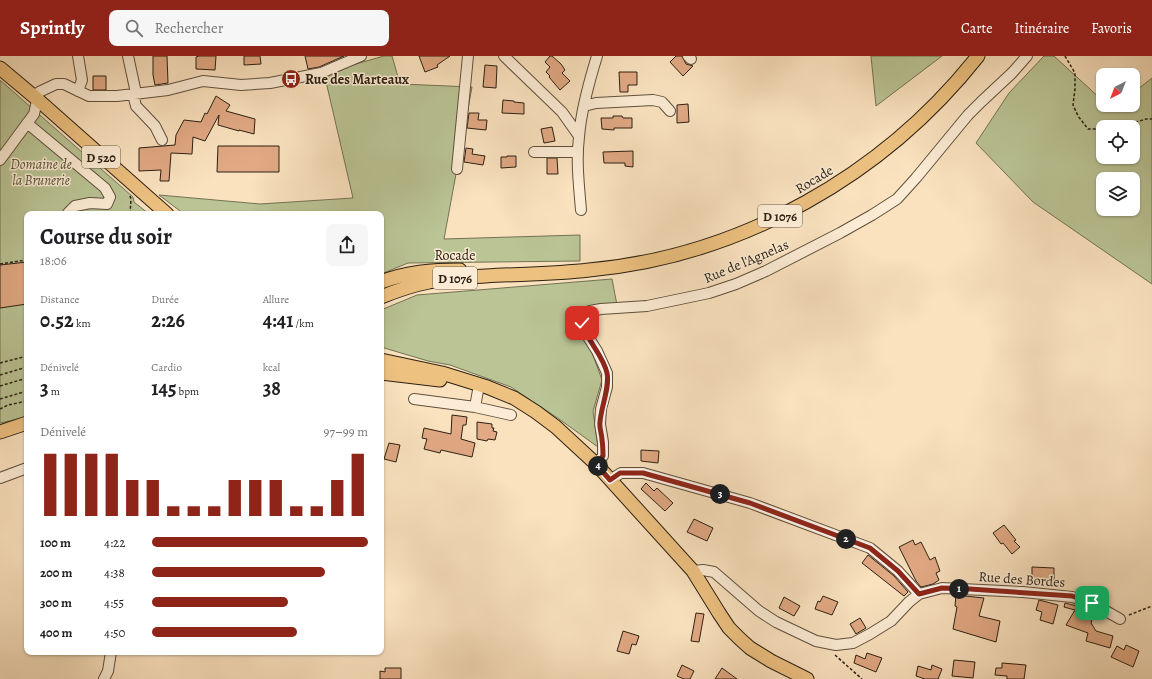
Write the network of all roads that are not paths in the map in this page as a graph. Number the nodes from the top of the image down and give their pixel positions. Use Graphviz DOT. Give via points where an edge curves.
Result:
graph roads {
  1 [pos="78,56"];
  2 [pos="128,56"];
  3 [pos="361,56"];
  4 [pos="468,56"];
  5 [pos="504,56"];
  6 [pos="597,56"];
  7 [pos="978,56"];
  8 [pos="1027,56"];
  9 [pos="0,68"];
  10 [pos="78,91"];
  11 [pos="134,93"];
  12 [pos="37,99"];
  13 [pos="584,106"];
  14 [pos="670,111"];
  15 [pos="27,123"];
  16 [pos="579,136"];
  17 [pos="162,140"];
  18 [pos="534,152"];
  19 [pos="578,152"];
  20 [pos="0,160"];
  21 [pos="456,169"];
  22 [pos="580,210"];
  23 [pos="70,211"];
  24 [pos="164,211"];
  25 [pos="531,273"];
  26 [pos="384,281"];
  27 [pos="384,296"];
  28 [pos="384,361"];
  29 [pos="384,373"];
  30 [pos="474,384"];
  31 [pos="414,399"];
  32 [pos="475,407"];
  33 [pos="510,415"];
  34 [pos="24,424"];
  35 [pos="0,432"];
  36 [pos="596,464"];
  37 [pos="24,469"];
  38 [pos="0,478"];
  39 [pos="610,480"];
  40 [pos="694,571"];
  41 [pos="919,594"];
  42 [pos="1120,619"];
  43 [pos="110,655"];
  44 [pos="104,679"];
  45 [pos="807,679"];
  1 -- 10 [label="street" via="82,80"];
  2 -- 11 [label="street"];
  3 -- 11 [label="street" via="321,72 270,83 241,85 203,81 168,90"];
  4 -- 21 [label="street"];
  5 -- 16 [label="street" via="562,112"];
  6 -- 13 [label="street"];
  7 -- 25 [label="main road, Rocade / D 1076" via="943,98 894,143 845,179 786,213 734,236 678,254 621,266"];
  8 -- 36 [label="street, Rue de l'Agnelas" via="972,111 897,199 872,215 736,284 709,293 647,306 590,311 582,323 584,332 597,351 607,373 600,424 603,456"];
  9 -- 12 [label="main road, D 520"];
  10 -- 11 [label="street" via="89,96"];
  10 -- 12 [label="street" via="64,84 56,84 39,92"];
  11 -- 17 [label="street" via="136,106 155,126"];
  12 -- 15 [label="street" via="34,114"];
  12 -- 24 [label="main road, D 520"];
  13 -- 14 [label="street" via="653,100 662,102"];
  13 -- 16 [label="street"];
  15 -- 20 [label="street"];
  15 -- 23 [label="street" via="105,188 110,197 107,204 90,203 75,206"];
  16 -- 19 [label="street"];
  18 -- 19 [label="street"];
  19 -- 22 [label="street"];
  25 -- 26 [label="main road, Rocade / D 1076" via="440,270 407,274"];
  25 -- 27 [label="main road, Rocade / D 1076" via="452,278"];
  28 -- 30 [label="main road" via="442,373"];
  29 -- 30 [label="main road"];
  30 -- 32 [label="street"];
  30 -- 36 [label="main road" via="514,398 536,412 556,426"];
  31 -- 32 [label="street"];
  32 -- 33 [label="street"];
  34 -- 35 [label="main road"];
  36 -- 39 [label="main road"];
  37 -- 38 [label="street"];
  39 -- 40 [label="main road"];
  39 -- 41 [label="street" via="620,473 643,473 750,503 870,548 898,571"];
  40 -- 41 [label="street, Rue des Bordes" via="714,572 759,611 776,622 816,641 836,645 853,643 891,621"];
  40 -- 45 [label="main road" via="719,613 740,639 771,661"];
  41 -- 42 [label="street, Rue des Bordes" via="942,588 1072,596 1092,603"];
  43 -- 44 [label="street" via="108,671"];
}
